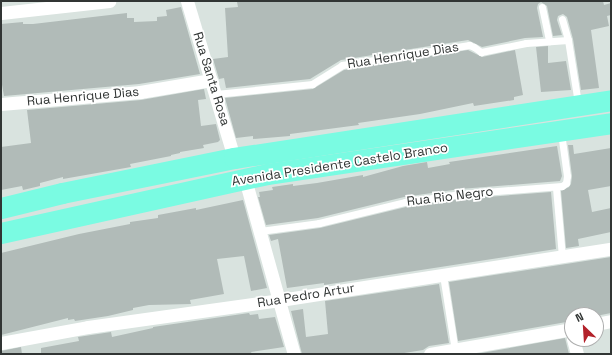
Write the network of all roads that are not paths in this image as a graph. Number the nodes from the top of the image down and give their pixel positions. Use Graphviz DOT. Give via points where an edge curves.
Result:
graph roads {
  1 [pos="109,1"];
  2 [pos="187,1"];
  3 [pos="542,7"];
  4 [pos="1,14"];
  5 [pos="562,19"];
  6 [pos="568,40"];
  7 [pos="549,41"];
  8 [pos="211,80"];
  9 [pos="216,94"];
  10 [pos="611,100"];
  11 [pos="1,104"];
  12 [pos="578,105"];
  13 [pos="557,108"];
  14 [pos="611,123"];
  15 [pos="561,131"];
  16 [pos="234,158"];
  17 [pos="245,179"];
  18 [pos="556,188"];
  19 [pos="62,193"];
  20 [pos="1,208"];
  21 [pos="68,218"];
  22 [pos="260,232"];
  23 [pos="1,233"];
  24 [pos="611,249"];
  25 [pos="562,256"];
  26 [pos="443,275"];
  27 [pos="280,300"];
  28 [pos="564,334"];
  29 [pos="1,343"];
  30 [pos="451,352"];
  31 [pos="294,354"];
  32 [pos="430,354"];
  1 -- 4 [label="street"];
  2 -- 8 [label="street, Rua Santa Rosa"];
  3 -- 7 [label="lane"];
  5 -- 6 [label="lane"];
  6 -- 7 [label="lane, Rua Henrique Dias"];
  6 -- 12 [label="lane"];
  7 -- 9 [label="lane, Rua Henrique Dias" via="481,52 468,45 342,65 312,84"];
  8 -- 9 [label="street, Rua Santa Rosa"];
  8 -- 11 [label="street, Rua Henrique Dias" via="140,92"];
  9 -- 16 [label="street, Rua Santa Rosa"];
  10 -- 12 [label="main road, Avenida Presidente Castelo Branco"];
  12 -- 13 [label="main road, Avenida Presidente Castelo Branco"];
  13 -- 15 [label="street"];
  13 -- 16 [label="main road, Avenida Presidente Castelo Branco"];
  14 -- 15 [label="main road, Avenida Presidente Castelo Branco"];
  15 -- 17 [label="main road, Avenida Presidente Castelo Branco"];
  15 -- 18 [label="lane" via="567,176 566,183"];
  16 -- 19 [label="main road, Avenida Presidente Castelo Branco"];
  17 -- 21 [label="main road, Avenida Presidente Castelo Branco"];
  17 -- 22 [label="street"];
  18 -- 22 [label="lane, Rua Rio Negro" via="460,194 405,202 319,223"];
  18 -- 25 [label="lane"];
  19 -- 20 [label="main road, Avenida Presidente Castelo Branco"];
  19 -- 21 [label="main road"];
  21 -- 23 [label="main road, Avenida Presidente Castelo Branco"];
  22 -- 27 [label="street"];
  24 -- 25 [label="street, Rua Pedro Artur"];
  25 -- 26 [label="street, Rua Pedro Artur"];
  26 -- 27 [label="street, Rua Pedro Artur"];
  26 -- 30 [label="lane"];
  27 -- 29 [label="street, Rua Pedro Artur" via="88,327"];
  27 -- 31 [label="street"];
  28 -- 30 [label="street"];
  30 -- 32 [label="street"];
}
